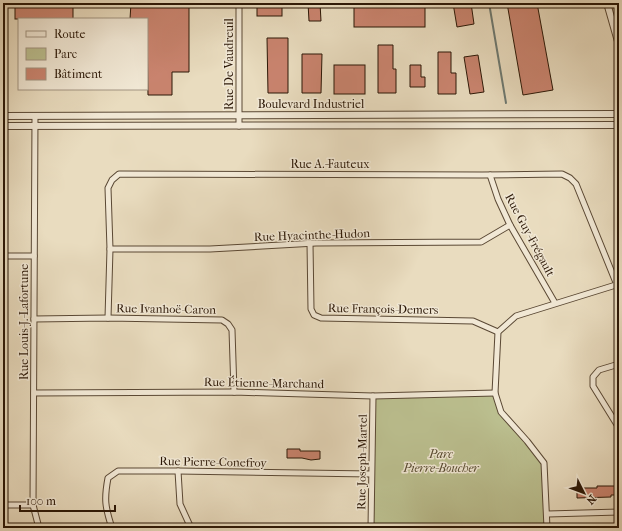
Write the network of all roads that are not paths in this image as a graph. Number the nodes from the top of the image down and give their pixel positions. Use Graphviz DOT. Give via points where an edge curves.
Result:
graph roads {
  1 [pos="239,3"];
  2 [pos="607,3"];
  3 [pos="619,44"];
  4 [pos="369,114"];
  5 [pos="430,114"];
  6 [pos="489,114"];
  7 [pos="516,114"];
  8 [pos="619,114"];
  9 [pos="240,115"];
  10 [pos="302,115"];
  11 [pos="327,115"];
  12 [pos="3,116"];
  13 [pos="35,116"];
  14 [pos="83,116"];
  15 [pos="489,125"];
  16 [pos="516,125"];
  17 [pos="619,125"];
  18 [pos="3,126"];
  19 [pos="35,126"];
  20 [pos="84,126"];
  21 [pos="239,126"];
  22 [pos="301,126"];
  23 [pos="327,126"];
  24 [pos="368,126"];
  25 [pos="430,126"];
  26 [pos="490,175"];
  27 [pos="510,225"];
  28 [pos="310,243"];
  29 [pos="110,249"];
  30 [pos="3,256"];
  31 [pos="34,256"];
  32 [pos="618,284"];
  33 [pos="555,303"];
  34 [pos="108,318"];
  35 [pos="34,319"];
  36 [pos="498,332"];
  37 [pos="619,364"];
  38 [pos="234,392"];
  39 [pos="34,393"];
  40 [pos="495,393"];
  41 [pos="373,396"];
  42 [pos="619,428"];
  43 [pos="178,471"];
  44 [pos="371,474"];
  45 [pos="3,505"];
  46 [pos="33,505"];
  47 [pos="619,512"];
  48 [pos="548,514"];
  49 [pos="39,528"];
  50 [pos="112,528"];
  51 [pos="191,528"];
  52 [pos="371,528"];
  53 [pos="547,528"];
  1 -- 9 [label="street, Rue De Vaudreuil"];
  2 -- 3 [label="street"];
  4 -- 5 [label="street, Boulevard Industriel"];
  4 -- 11 [label="street, Boulevard Industriel"];
  4 -- 24 [label="street"];
  5 -- 6 [label="street, Boulevard Industriel"];
  5 -- 25 [label="street"];
  6 -- 7 [label="street, Boulevard Industriel"];
  6 -- 15 [label="street"];
  7 -- 8 [label="street, Boulevard Industriel"];
  7 -- 16 [label="street"];
  9 -- 10 [label="street, Boulevard Industriel"];
  9 -- 14 [label="street, Boulevard Industriel"];
  9 -- 21 [label="street, Rue De Vaudreuil"];
  10 -- 11 [label="street, Boulevard Industriel"];
  10 -- 22 [label="street"];
  11 -- 23 [label="street"];
  12 -- 13 [label="street, Boulevard Industriel"];
  13 -- 14 [label="street, Boulevard Industriel"];
  13 -- 19 [label="street, Rue Louis-J.-Lafortune"];
  14 -- 20 [label="street"];
  15 -- 16 [label="street, Boulevard Industriel"];
  15 -- 25 [label="street, Boulevard Industriel"];
  16 -- 17 [label="street, Boulevard Industriel"];
  18 -- 19 [label="street, Boulevard Industriel"];
  19 -- 20 [label="street, Boulevard Industriel"];
  19 -- 31 [label="street, Rue Louis-J.-Lafortune"];
  20 -- 21 [label="street, Boulevard Industriel"];
  21 -- 22 [label="street, Boulevard Industriel"];
  22 -- 23 [label="street, Boulevard Industriel"];
  23 -- 24 [label="street, Boulevard Industriel"];
  24 -- 25 [label="street, Boulevard Industriel"];
  26 -- 27 [label="street, Rue Guy-Frégault"];
  26 -- 29 [label="street, Rue A.-Fauteux" via="119,174 108,188"];
  26 -- 32 [label="street, Rue A.-Fauteux" via="562,174 570,178 576,184"];
  27 -- 28 [label="street, Rue Hyacinthe-Hudon" via="481,242"];
  27 -- 33 [label="street, Rue Guy-Frégault"];
  28 -- 29 [label="street, Rue Hyacinthe-Hudon" via="210,249"];
  28 -- 36 [label="street, Rue François-Demers" via="311,309 314,315 321,318 473,321"];
  29 -- 34 [label="street, Rue A.-Fauteux"];
  30 -- 31 [label="street"];
  31 -- 35 [label="street, Rue Louis-J.-Lafortune"];
  32 -- 33 [label="street"];
  33 -- 36 [label="street" via="516,316"];
  34 -- 35 [label="street, Rue Ivanhoë-Caron"];
  34 -- 38 [label="street, Rue Ivanhoë-Caron" via="222,320 232,330"];
  35 -- 39 [label="street, Rue Louis-J.-Lafortune"];
  36 -- 40 [label="street"];
  37 -- 42 [label="street" via="599,370 594,377 593,386"];
  38 -- 39 [label="street, Rue Étienne-Marchand"];
  38 -- 41 [label="street, Rue Étienne-Marchand"];
  39 -- 46 [label="street, Rue Louis-J.-Lafortune"];
  40 -- 41 [label="street, Rue Étienne-Marchand"];
  40 -- 48 [label="street" via="501,412 544,462"];
  41 -- 44 [label="street, Rue Joseph-Martel"];
  43 -- 44 [label="street, Rue Pierre-Conefroy"];
  43 -- 50 [label="street, Rue Pierre-Conefroy" via="118,471 108,478 105,495"];
  43 -- 51 [label="street" via="180,504"];
  44 -- 52 [label="street, Rue Joseph-Martel"];
  45 -- 46 [label="street"];
  46 -- 49 [label="street, Rue Louis-J.-Lafortune"];
  47 -- 48 [label="street"];
  48 -- 53 [label="street"];
}
